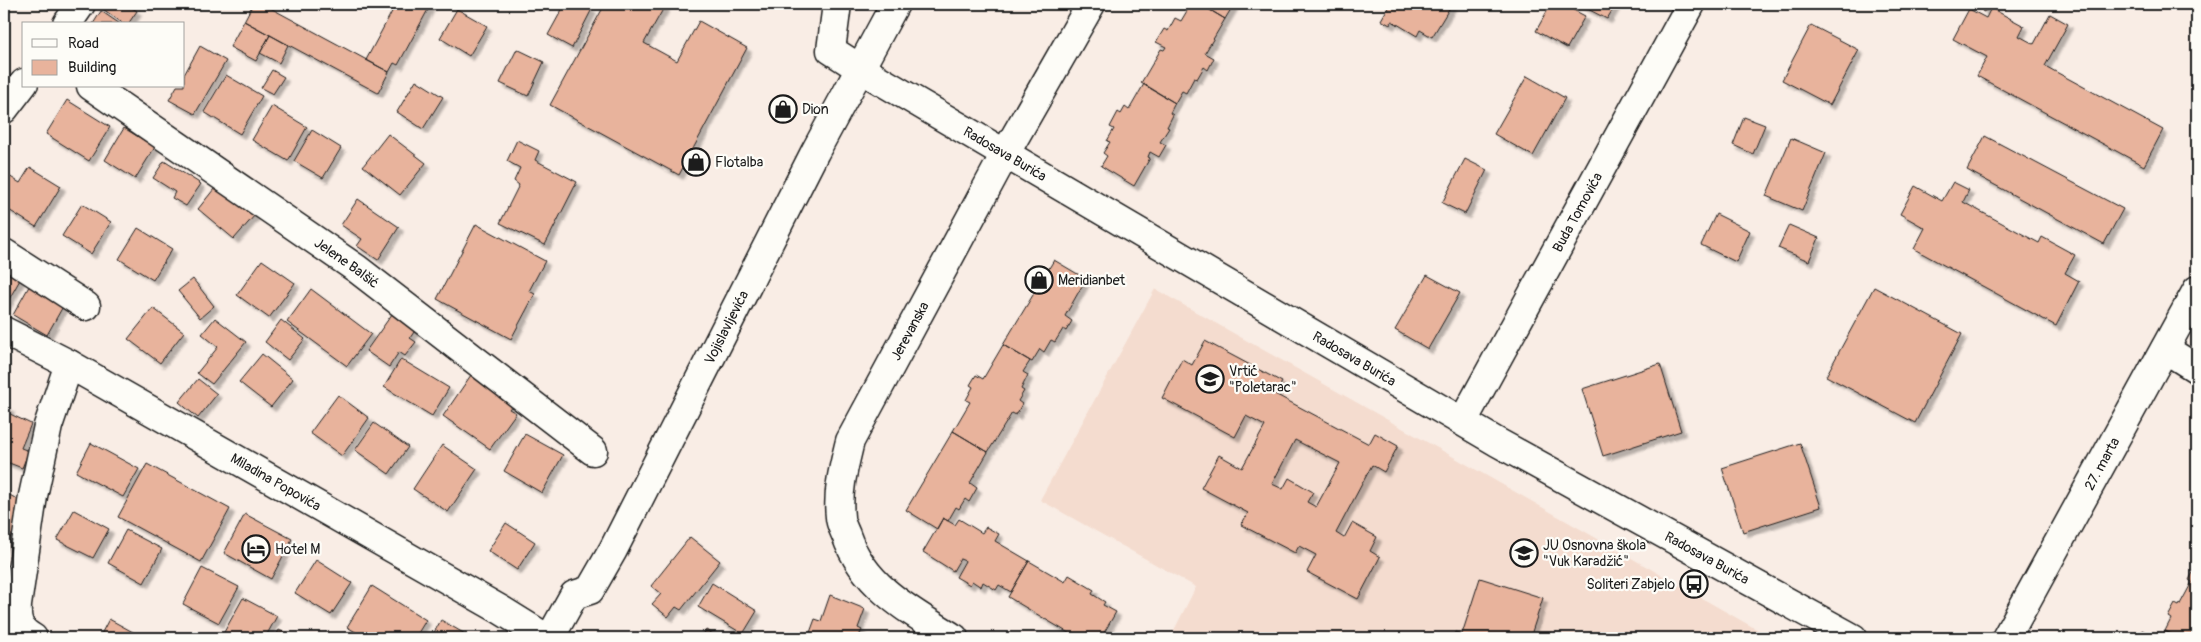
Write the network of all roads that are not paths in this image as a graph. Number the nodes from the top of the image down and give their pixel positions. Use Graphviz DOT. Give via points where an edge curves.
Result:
graph roads {
  1 [pos="81,4"];
  2 [pos="837,4"];
  3 [pos="896,4"];
  4 [pos="1091,4"];
  5 [pos="1691,4"];
  6 [pos="68,22"];
  7 [pos="860,68"];
  8 [pos="22,86"];
  9 [pos="94,88"];
  10 [pos="4,109"];
  11 [pos="1006,154"];
  12 [pos="4,253"];
  13 [pos="2197,290"];
  14 [pos="86,306"];
  15 [pos="4,331"];
  16 [pos="2165,349"];
  17 [pos="69,364"];
  18 [pos="2197,369"];
  19 [pos="1463,421"];
  20 [pos="594,451"];
  21 [pos="33,638"];
  22 [pos="548,638"];
  23 [pos="954,638"];
  24 [pos="1853,638"];
  25 [pos="2006,638"];
  1 -- 6 [label="street"];
  2 -- 7 [label="street, Radosava Burića" via="831,50"];
  3 -- 7 [label="street, Vojislavljevića"];
  4 -- 11 [label="street, Jerevanska"];
  5 -- 19 [label="street, Buda Tomovića"];
  7 -- 11 [label="street, Radosava Burića"];
  7 -- 22 [label="street, Vojislavljevića" via="613,550 590,590 574,594"];
  8 -- 10 [label="street"];
  9 -- 20 [label="street, Jelene Balšić" via="356,268"];
  11 -- 19 [label="street, Radosava Burića"];
  11 -- 23 [label="street, Jerevanska" via="850,441 840,480 840,518 852,553 871,581 900,605"];
  12 -- 14 [label="street"];
  13 -- 16 [label="street, 27. marta"];
  15 -- 17 [label="street, Miladina Popovića"];
  16 -- 18 [label="street"];
  16 -- 25 [label="street, 27. marta"];
  17 -- 21 [label="street" via="48,426 17,605 16,618 21,629"];
  17 -- 22 [label="street, Miladina Popovića"];
  19 -- 24 [label="street, Radosava Burića"];
}
